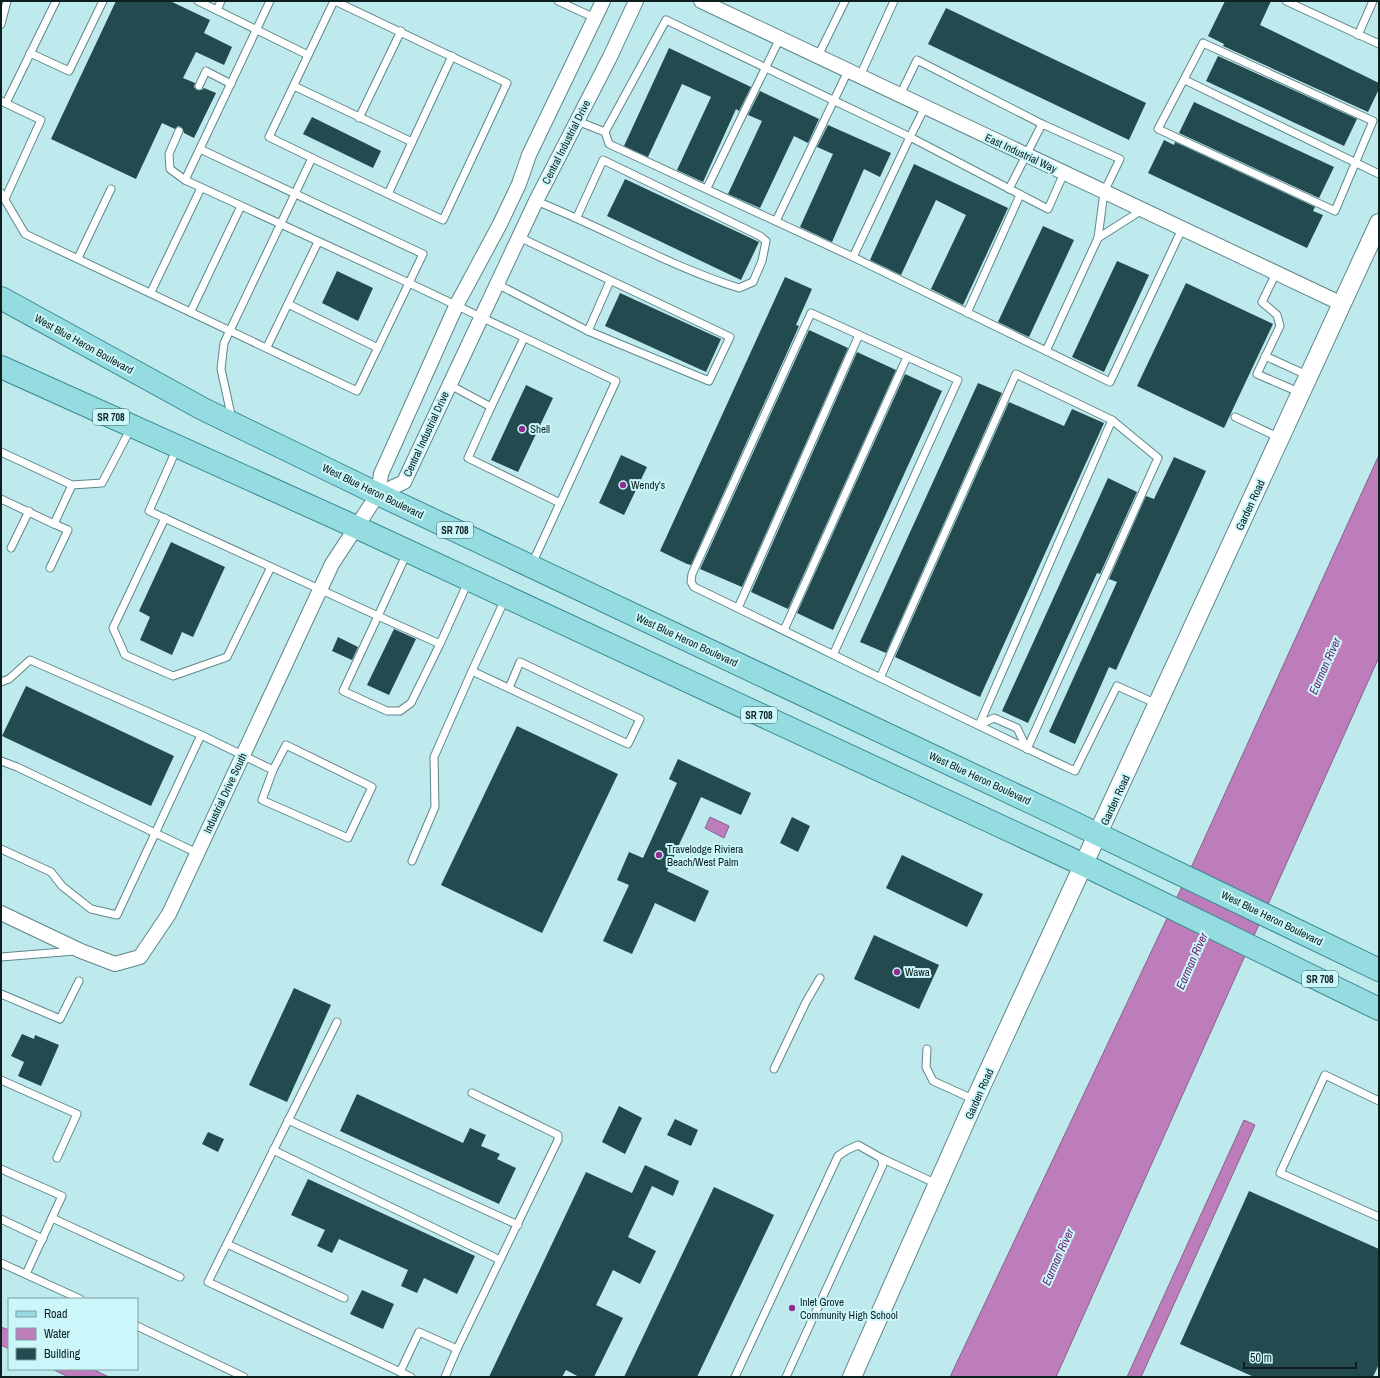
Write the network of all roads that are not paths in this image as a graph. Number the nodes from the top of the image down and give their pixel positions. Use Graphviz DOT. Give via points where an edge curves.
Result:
graph roads {
  1 [pos="7,1"];
  2 [pos="56,1"];
  3 [pos="102,1"];
  4 [pos="198,1"];
  5 [pos="221,1"];
  6 [pos="270,1"];
  7 [pos="334,1"];
  8 [pos="558,1"];
  9 [pos="603,1"];
  10 [pos="636,1"];
  11 [pos="701,1"];
  12 [pos="845,1"];
  13 [pos="894,1"];
  14 [pos="1286,1"];
  15 [pos="1373,1"];
  16 [pos="217,10"];
  17 [pos="595,18"];
  18 [pos="1,24"];
  19 [pos="257,30"];
  20 [pos="401,31"];
  21 [pos="1358,35"];
  22 [pos="780,38"];
  23 [pos="1379,44"];
  24 [pos="30,53"];
  25 [pos="308,55"];
  26 [pos="452,56"];
  27 [pos="818,56"];
  28 [pos="766,67"];
  29 [pos="854,74"];
  30 [pos="1185,80"];
  31 [pos="231,84"];
  32 [pos="199,86"];
  33 [pos="294,86"];
  34 [pos="900,96"];
  35 [pos="835,101"];
  36 [pos="4,102"];
  37 [pos="925,107"];
  38 [pos="359,118"];
  39 [pos="577,121"];
  40 [pos="1042,124"];
  41 [pos="179,131"];
  42 [pos="605,132"];
  43 [pos="910,137"];
  44 [pos="412,142"];
  45 [pos="200,149"];
  46 [pos="1026,155"];
  47 [pos="312,158"];
  48 [pos="1356,162"];
  49 [pos="1064,173"];
  50 [pos="1379,174"];
  51 [pos="185,180"];
  52 [pos="201,188"];
  53 [pos="707,188"];
  54 [pos="111,189"];
  55 [pos="1009,189"];
  56 [pos="1104,192"];
  57 [pos="295,194"];
  58 [pos="388,194"];
  59 [pos="1020,195"];
  60 [pos="3,196"];
  61 [pos="536,201"];
  62 [pos="241,206"];
  63 [pos="1142,210"];
  64 [pos="577,217"];
  65 [pos="776,221"];
  66 [pos="1379,223"];
  67 [pos="281,224"];
  68 [pos="1182,229"];
  69 [pos="519,237"];
  70 [pos="1098,238"];
  71 [pos="318,242"];
  72 [pos="853,257"];
  73 [pos="78,258"];
  74 [pos="1276,273"];
  75 [pos="610,281"];
  76 [pos="409,283"];
  77 [pos="497,284"];
  78 [pos="151,292"];
  79 [pos="1,298"];
  80 [pos="288,304"];
  81 [pos="457,304"];
  82 [pos="1342,304"];
  83 [pos="191,311"];
  84 [pos="967,313"];
  85 [pos="481,316"];
  86 [pos="230,330"];
  87 [pos="588,331"];
  88 [pos="859,335"];
  89 [pos="524,338"];
  90 [pos="267,347"];
  91 [pos="378,348"];
  92 [pos="1046,351"];
  93 [pos="1265,356"];
  94 [pos="906,357"];
  95 [pos="1,367"];
  96 [pos="1309,376"];
  97 [pos="450,385"];
  98 [pos="1301,393"];
  99 [pos="491,407"];
  100 [pos="1235,416"];
  101 [pos="1112,420"];
  102 [pos="233,423"];
  103 [pos="132,426"];
  104 [pos="1281,438"];
  105 [pos="177,446"];
  106 [pos="1,452"];
  107 [pos="72,486"];
  108 [pos="378,494"];
  109 [pos="2,501"];
  110 [pos="560,503"];
  111 [pos="29,512"];
  112 [pos="165,518"];
  113 [pos="54,524"];
  114 [pos="356,527"];
  115 [pos="11,548"];
  116 [pos="408,551"];
  117 [pos="531,566"];
  118 [pos="271,567"];
  119 [pos="50,568"];
  120 [pos="470,580"];
  121 [pos="320,590"];
  122 [pos="506,597"];
  123 [pos="738,608"];
  124 [pos="378,616"];
  125 [pos="784,630"];
  126 [pos="440,644"];
  127 [pos="833,655"];
  128 [pos="472,672"];
  129 [pos="880,678"];
  130 [pos="1,682"];
  131 [pos="509,688"];
  132 [pos="1159,704"];
  133 [pos="979,725"];
  134 [pos="202,735"];
  135 [pos="1027,749"];
  136 [pos="243,756"];
  137 [pos="1,761"];
  138 [pos="273,770"];
  139 [pos="156,834"];
  140 [pos="1099,834"];
  141 [pos="1,849"];
  142 [pos="197,853"];
  143 [pos="412,861"];
  144 [pos="1084,865"];
  145 [pos="1,913"];
  146 [pos="81,951"];
  147 [pos="1,957"];
  148 [pos="1379,970"];
  149 [pos="820,978"];
  150 [pos="79,981"];
  151 [pos="1,994"];
  152 [pos="1379,1009"];
  153 [pos="336,1022"];
  154 [pos="927,1049"];
  155 [pos="774,1069"];
  156 [pos="1,1080"];
  157 [pos="472,1093"];
  158 [pos="975,1100"];
  159 [pos="1379,1101"];
  160 [pos="288,1120"];
  161 [pos="273,1150"];
  162 [pos="57,1158"];
  163 [pos="881,1158"];
  164 [pos="1,1169"];
  165 [pos="939,1185"];
  166 [pos="52,1218"];
  167 [pos="1379,1218"];
  168 [pos="1,1219"];
  169 [pos="518,1225"];
  170 [pos="43,1239"];
  171 [pos="227,1244"];
  172 [pos="500,1260"];
  173 [pos="1,1263"];
  174 [pos="26,1274"];
  175 [pos="180,1277"];
  176 [pos="78,1298"];
  177 [pos="344,1298"];
  178 [pos="138,1326"];
  179 [pos="457,1349"];
  180 [pos="400,1372"];
  181 [pos="244,1377"];
  182 [pos="411,1377"];
  183 [pos="445,1377"];
  184 [pos="735,1377"];
  185 [pos="786,1377"];
  186 [pos="852,1377"];
  1 -- 18 [label="lane"];
  2 -- 24 [label="lane"];
  3 -- 24 [label="lane" via="69,71"];
  4 -- 16 [label="lane"];
  5 -- 16 [label="lane"];
  6 -- 19 [label="lane"];
  7 -- 20 [label="lane"];
  7 -- 25 [label="lane"];
  8 -- 17 [label="lane"];
  9 -- 17 [label="street"];
  10 -- 39 [label="street, Central Industrial Drive"];
  11 -- 22 [label="street, East Industrial Way"];
  12 -- 27 [label="lane"];
  13 -- 29 [label="lane"];
  14 -- 21 [label="lane"];
  15 -- 21 [label="lane"];
  16 -- 19 [label="lane"];
  17 -- 81 [label="street" via="528,155 519,184"];
  19 -- 25 [label="lane"];
  19 -- 31 [label="lane"];
  20 -- 26 [label="lane"];
  20 -- 38 [label="lane"];
  21 -- 23 [label="lane"];
  22 -- 27 [label="street, East Industrial Way"];
  22 -- 28 [label="lane"];
  24 -- 36 [label="lane"];
  25 -- 33 [label="lane"];
  26 -- 44 [label="lane"];
  26 -- 58 [label="lane" via="507,83 504,90 443,220"];
  27 -- 29 [label="street, East Industrial Way"];
  28 -- 35 [label="lane"];
  28 -- 42 [label="lane" via="666,20"];
  28 -- 53 [label="lane"];
  29 -- 34 [label="street, East Industrial Way"];
  29 -- 35 [label="lane"];
  30 -- 48 [label="lane"];
  30 -- 48 [label="lane" via="1203,43 1373,121"];
  30 -- 48 [label="lane" via="1158,129 1335,211"];
  31 -- 32 [label="lane" via="206,71"];
  31 -- 45 [label="lane"];
  33 -- 38 [label="lane"];
  33 -- 47 [label="lane" via="269,137"];
  34 -- 37 [label="street, East Industrial Way"];
  34 -- 40 [label="lane" via="917,60"];
  35 -- 43 [label="lane"];
  35 -- 65 [label="lane"];
  36 -- 60 [label="lane" via="41,120"];
  37 -- 43 [label="lane"];
  37 -- 46 [label="street, East Industrial Way"];
  38 -- 44 [label="lane"];
  39 -- 42 [label="lane"];
  39 -- 61 [label="street, Central Industrial Drive"];
  40 -- 46 [label="lane"];
  40 -- 56 [label="lane" via="1120,159"];
  41 -- 51 [label="lane" via="169,154 170,169"];
  42 -- 53 [label="lane" via="609,144"];
  43 -- 55 [label="lane"];
  43 -- 72 [label="lane"];
  44 -- 58 [label="lane"];
  45 -- 51 [label="lane"];
  45 -- 57 [label="lane"];
  46 -- 49 [label="street, East Industrial Way"];
  46 -- 55 [label="lane"];
  47 -- 57 [label="lane"];
  47 -- 58 [label="lane"];
  48 -- 50 [label="lane"];
  49 -- 56 [label="street, East Industrial Way"];
  49 -- 59 [label="lane" via="1048,209"];
  51 -- 52 [label="lane"];
  52 -- 62 [label="lane"];
  52 -- 78 [label="lane"];
  53 -- 65 [label="lane"];
  54 -- 73 [label="lane"];
  55 -- 59 [label="lane"];
  56 -- 63 [label="street, East Industrial Way"];
  56 -- 70 [label="lane"];
  57 -- 67 [label="lane"];
  57 -- 76 [label="lane" via="423,254"];
  59 -- 84 [label="lane"];
  60 -- 73 [label="lane" via="26,234"];
  61 -- 64 [label="lane"];
  61 -- 69 [label="street, Central Industrial Drive"];
  62 -- 67 [label="lane"];
  62 -- 83 [label="lane"];
  63 -- 68 [label="street, East Industrial Way"];
  63 -- 70 [label="lane"];
  64 -- 64 [label="lane" via="603,160 766,241 762,261 753,282 739,288 706,278"];
  65 -- 72 [label="lane"];
  66 -- 82 [label="street, Garden Road"];
  67 -- 71 [label="lane"];
  67 -- 86 [label="lane"];
  68 -- 74 [label="street, East Industrial Way"];
  68 -- 92 [label="lane" via="1110,382"];
  69 -- 75 [label="lane"];
  69 -- 77 [label="street, Central Industrial Drive"];
  70 -- 92 [label="lane"];
  71 -- 76 [label="lane"];
  71 -- 80 [label="lane"];
  72 -- 84 [label="lane"];
  73 -- 78 [label="lane"];
  74 -- 82 [label="street, East Industrial Way"];
  74 -- 93 [label="lane" via="1262,302 1277,315 1280,326"];
  75 -- 87 [label="lane"];
  75 -- 87 [label="lane" via="730,337 709,382"];
  76 -- 81 [label="lane"];
  76 -- 91 [label="lane"];
  77 -- 85 [label="street, Central Industrial Drive"];
  77 -- 87 [label="lane"];
  78 -- 83 [label="lane"];
  79 -- 102 [label="main road, West Blue Heron Boulevard / SR 708" via="170,392"];
  80 -- 90 [label="lane"];
  80 -- 91 [label="lane"];
  81 -- 85 [label="lane"];
  81 -- 108 [label="street" via="381,474"];
  82 -- 96 [label="street, Garden Road"];
  83 -- 86 [label="lane"];
  84 -- 92 [label="lane"];
  85 -- 89 [label="lane"];
  85 -- 97 [label="street, Central Industrial Drive"];
  86 -- 90 [label="lane"];
  86 -- 102 [label="lane" via="224,343 221,369"];
  88 -- 94 [label="lane"];
  88 -- 123 [label="lane"];
  88 -- 123 [label="lane" via="811,313 692,574 691,582 694,587"];
  89 -- 99 [label="lane"];
  89 -- 110 [label="lane" via="616,381"];
  90 -- 91 [label="lane" via="357,391"];
  93 -- 96 [label="lane"];
  93 -- 98 [label="lane" via="1257,374"];
  94 -- 125 [label="lane"];
  94 -- 127 [label="lane" via="958,380"];
  95 -- 103 [label="main road, SR 708"];
  96 -- 98 [label="street, Garden Road"];
  97 -- 99 [label="lane"];
  97 -- 108 [label="street, Central Industrial Drive" via="404,482"];
  98 -- 104 [label="street, Garden Road"];
  99 -- 110 [label="lane" via="468,458"];
  100 -- 104 [label="lane"];
  101 -- 129 [label="lane" via="1016,374"];
  101 -- 133 [label="lane"];
  101 -- 135 [label="lane" via="1158,458"];
  102 -- 108 [label="main road, West Blue Heron Boulevard / SR 708"];
  103 -- 105 [label="main road, SR 708"];
  103 -- 107 [label="lane" via="102,483"];
  104 -- 132 [label="street, Garden Road"];
  105 -- 112 [label="lane" via="149,511"];
  105 -- 114 [label="main road, SR 708"];
  106 -- 107 [label="lane"];
  107 -- 113 [label="lane"];
  108 -- 114 [label="street, Industrial Drive South"];
  108 -- 117 [label="main road, West Blue Heron Boulevard / SR 708"];
  109 -- 111 [label="lane"];
  110 -- 117 [label="lane"];
  111 -- 113 [label="lane"];
  111 -- 115 [label="lane"];
  112 -- 118 [label="lane"];
  112 -- 118 [label="lane" via="113,628 125,655 172,676 227,657"];
  113 -- 119 [label="lane" via="68,530"];
  114 -- 116 [label="main road, SR 708"];
  114 -- 121 [label="street, Industrial Drive South" via="332,564"];
  116 -- 120 [label="main road, SR 708"];
  116 -- 124 [label="lane"];
  117 -- 140 [label="main road, West Blue Heron Boulevard / SR 708"];
  118 -- 121 [label="lane"];
  120 -- 122 [label="main road, SR 708"];
  120 -- 126 [label="lane"];
  121 -- 124 [label="lane"];
  121 -- 136 [label="street, Industrial Drive South"];
  122 -- 128 [label="lane"];
  122 -- 144 [label="main road, SR 708"];
  123 -- 125 [label="lane"];
  124 -- 126 [label="lane"];
  124 -- 126 [label="lane" via="343,691 387,711 400,711 411,703"];
  125 -- 127 [label="lane"];
  127 -- 129 [label="lane"];
  128 -- 131 [label="lane"];
  128 -- 143 [label="lane" via="434,757 435,807"];
  129 -- 133 [label="lane"];
  130 -- 134 [label="lane" via="9,679 30,660"];
  131 -- 131 [label="lane" via="628,744 640,718 520,662"];
  132 -- 135 [label="lane" via="1116,686 1075,771"];
  132 -- 140 [label="street, Garden Road"];
  133 -- 135 [label="lane"];
  133 -- 135 [label="lane" via="994,718 1017,728"];
  134 -- 136 [label="lane"];
  134 -- 139 [label="lane"];
  136 -- 138 [label="lane"];
  136 -- 142 [label="street, Industrial Drive South"];
  137 -- 139 [label="lane"];
  138 -- 138 [label="lane" via="262,800 348,838 372,787 286,745"];
  139 -- 141 [label="lane" via="117,915 91,909 62,886 51,872"];
  139 -- 142 [label="lane"];
  140 -- 144 [label="street, Garden Road"];
  140 -- 148 [label="main road, West Blue Heron Boulevard / SR 708"];
  142 -- 146 [label="street, Industrial Drive South" via="169,914 140,957 115,964"];
  144 -- 152 [label="main road, SR 708"];
  144 -- 158 [label="street, Garden Road"];
  145 -- 146 [label="street, Industrial Drive South"];
  146 -- 147 [label="lane"];
  149 -- 155 [label="lane"];
  150 -- 151 [label="lane" via="60,1019"];
  153 -- 160 [label="lane"];
  154 -- 158 [label="lane" via="926,1067 933,1081"];
  156 -- 162 [label="lane" via="77,1114"];
  157 -- 169 [label="lane" via="558,1135 558,1140"];
  158 -- 165 [label="street, Garden Road"];
  159 -- 167 [label="lane" via="1324,1075 1280,1173"];
  160 -- 161 [label="lane"];
  160 -- 169 [label="lane"];
  161 -- 171 [label="lane"];
  161 -- 172 [label="lane"];
  163 -- 165 [label="lane"];
  163 -- 184 [label="lane" via="858,1145 838,1156"];
  163 -- 185 [label="lane" via="883,1165"];
  164 -- 166 [label="lane" via="62,1196"];
  165 -- 186 [label="street, Garden Road"];
  166 -- 170 [label="lane"];
  166 -- 175 [label="lane"];
  168 -- 170 [label="lane"];
  169 -- 172 [label="lane"];
  170 -- 174 [label="lane"];
  171 -- 177 [label="lane"];
  171 -- 180 [label="lane" via="208,1282"];
  172 -- 179 [label="lane"];
  173 -- 174 [label="lane"];
  174 -- 176 [label="lane"];
  178 -- 181 [label="lane"];
  179 -- 180 [label="lane" via="419,1332"];
  179 -- 183 [label="lane"];
  180 -- 182 [label="lane"];
}
